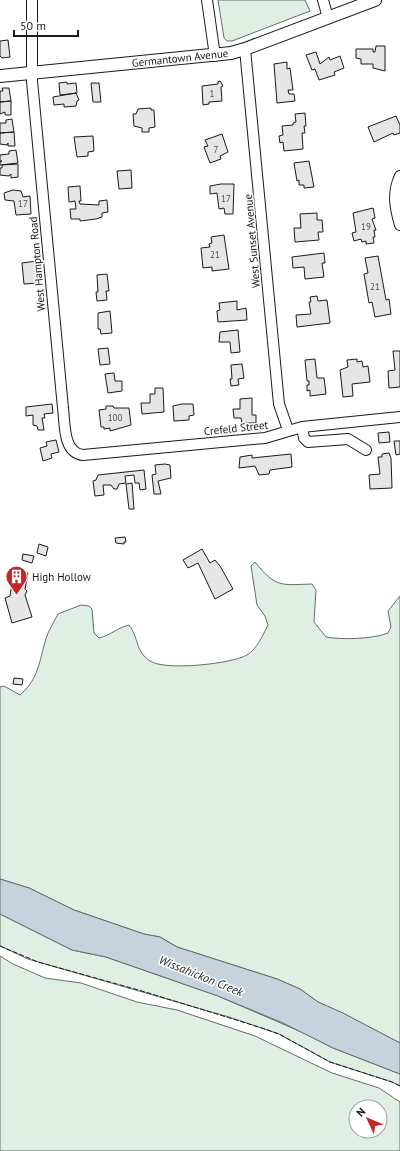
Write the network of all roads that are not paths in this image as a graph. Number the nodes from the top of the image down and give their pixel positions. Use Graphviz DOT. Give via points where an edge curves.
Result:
graph roads {
  1 [pos="32,0"];
  2 [pos="207,0"];
  3 [pos="322,0"];
  4 [pos="375,0"];
  5 [pos="328,18"];
  6 [pos="245,49"];
  7 [pos="215,56"];
  8 [pos="32,72"];
  9 [pos="0,76"];
  10 [pos="400,176"];
  11 [pos="400,225"];
  12 [pos="400,417"];
  13 [pos="302,427"];
  14 [pos="288,430"];
  15 [pos="366,450"];
  16 [pos="74,452"];
  1 -- 8 [label="street, West Hampton Road"];
  2 -- 7 [label="street"];
  3 -- 5 [label="street"];
  4 -- 5 [label="main road, Germantown Avenue"];
  5 -- 6 [label="main road, Germantown Avenue"];
  6 -- 7 [label="main road, Germantown Avenue"];
  6 -- 14 [label="street, West Sunset Avenue" via="279,404"];
  7 -- 8 [label="main road, Germantown Avenue"];
  8 -- 9 [label="main road, Germantown Avenue"];
  8 -- 16 [label="street, West Hampton Road" via="63,408 68,442"];
  10 -- 11 [label="street" via="395,200"];
  12 -- 13 [label="street, Crefeld Street"];
  13 -- 14 [label="street, Crefeld Street"];
  13 -- 15 [label="street" via="304,438 308,442 348,439"];
  14 -- 16 [label="street, Crefeld Street" via="265,438 83,455"];
}
